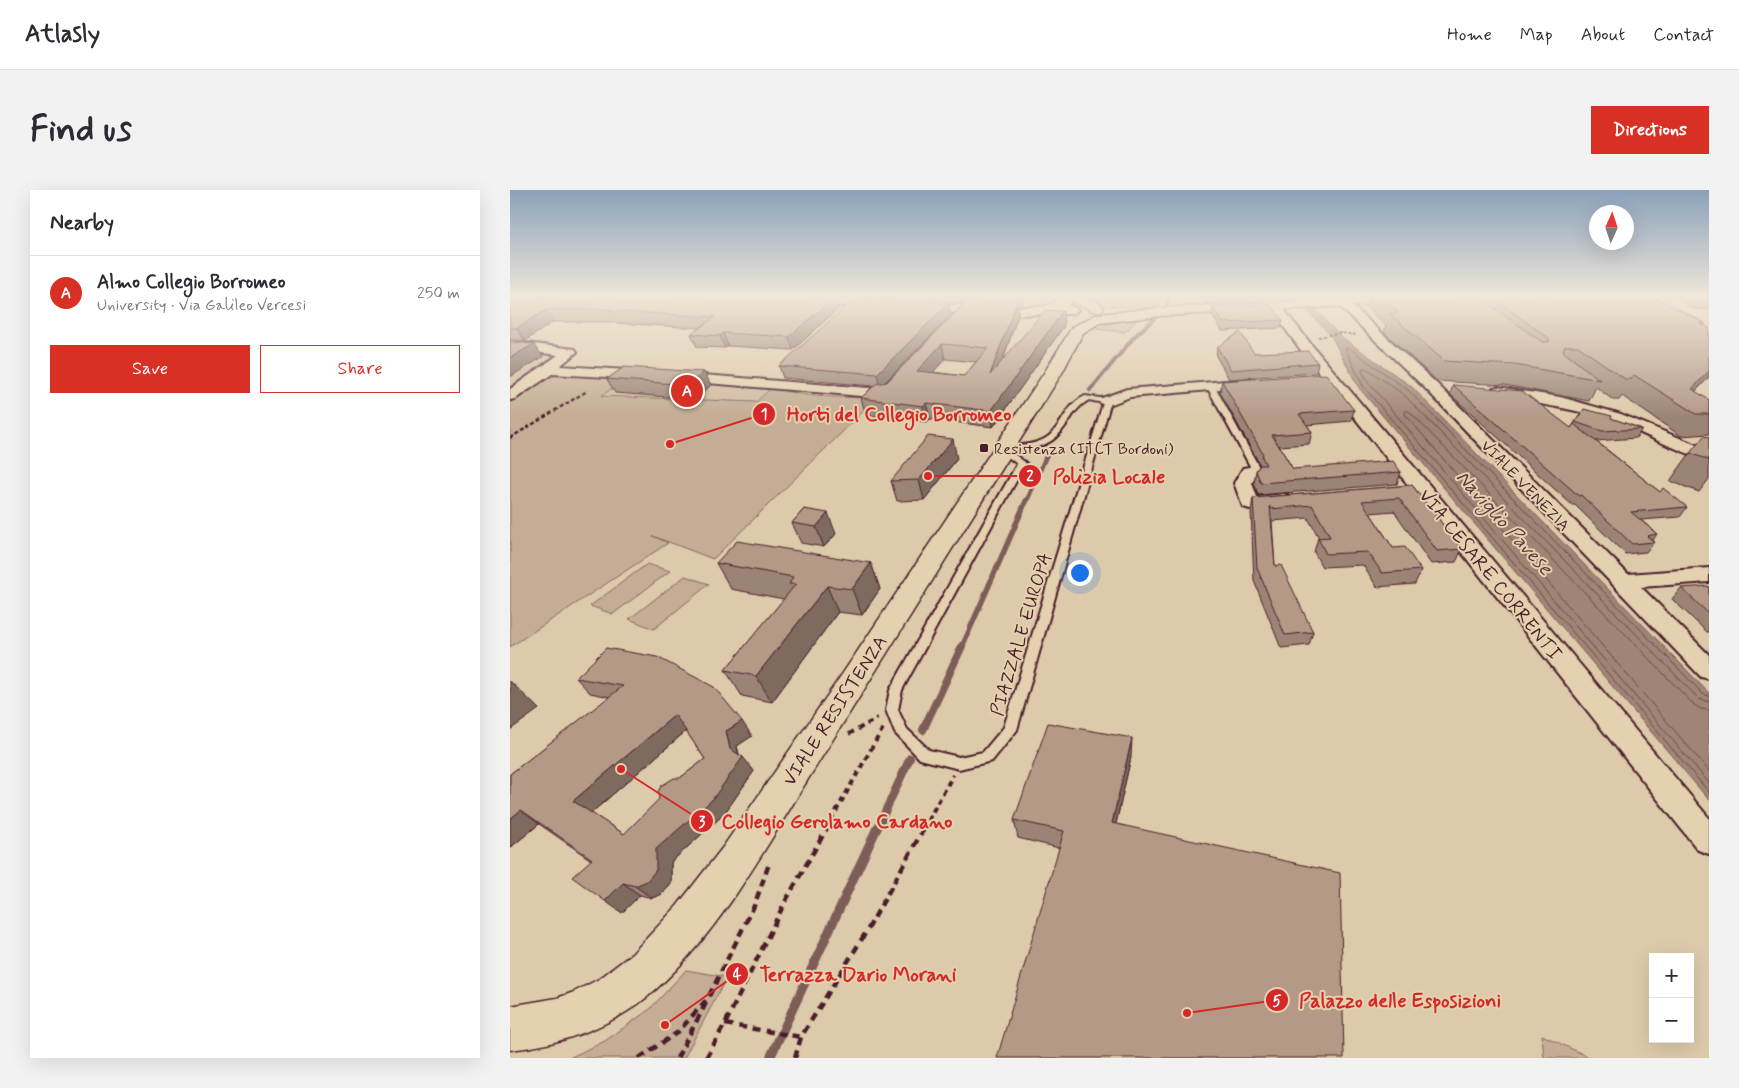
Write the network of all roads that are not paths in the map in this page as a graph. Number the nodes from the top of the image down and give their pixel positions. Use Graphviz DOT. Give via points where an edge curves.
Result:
graph roads {
  1 [pos="1064,338"];
  2 [pos="1295,338"];
  3 [pos="1377,338"];
  4 [pos="510,345"];
  5 [pos="548,369"];
  6 [pos="782,370"];
  7 [pos="903,374"];
  8 [pos="1266,382"];
  9 [pos="768,383"];
  10 [pos="1210,385"];
  11 [pos="1454,387"];
  12 [pos="1432,388"];
  13 [pos="1480,389"];
  14 [pos="510,396"];
  15 [pos="1598,397"];
  16 [pos="1108,401"];
  17 [pos="1615,417"];
  18 [pos="1003,450"];
  19 [pos="1709,455"];
  20 [pos="1249,472"];
  21 [pos="1298,499"];
  22 [pos="1709,575"];
  23 [pos="1621,582"];
  24 [pos="1709,670"];
  25 [pos="1709,840"];
  26 [pos="521,1027"];
  1 -- 18 [label="main road, VIALE RESISTENZA" via="1053,374"];
  2 -- 25 [label="street, VIA CESARE CORRENTI" via="1322,379 1412,490"];
  3 -- 12 [label="street, VIALE VENEZIA"];
  4 -- 5 [label="street" via="570,352"];
  5 -- 9 [label="street"];
  5 -- 14 [label="street"];
  6 -- 9 [label="street"];
  7 -- 9 [label="street" via="885,394"];
  8 -- 10 [label="street"];
  10 -- 16 [label="street" via="1127,393"];
  10 -- 20 [label="lane" via="1255,467"];
  11 -- 12 [label="street"];
  12 -- 23 [label="street, VIALE VENEZIA"];
  13 -- 17 [label="street" via="1551,400"];
  15 -- 17 [label="street" via="1606,402"];
  16 -- 18 [label="lane" via="1088,398 1076,403 1052,437 1038,444"];
  16 -- 18 [label="lane, PIAZZALE EUROPA" via="1010,730 987,757 960,763 925,755 902,733 892,710 896,690 1022,463"];
  17 -- 19 [label="street"];
  18 -- 26 [label="main road, VIALE RESISTENZA" via="722,881 690,923 629,984 596,1006 563,1019"];
  20 -- 21 [label="street" via="1243,483 1250,503"];
  22 -- 23 [label="street"];
  23 -- 24 [label="street, VIALE VENEZIA"];
}
